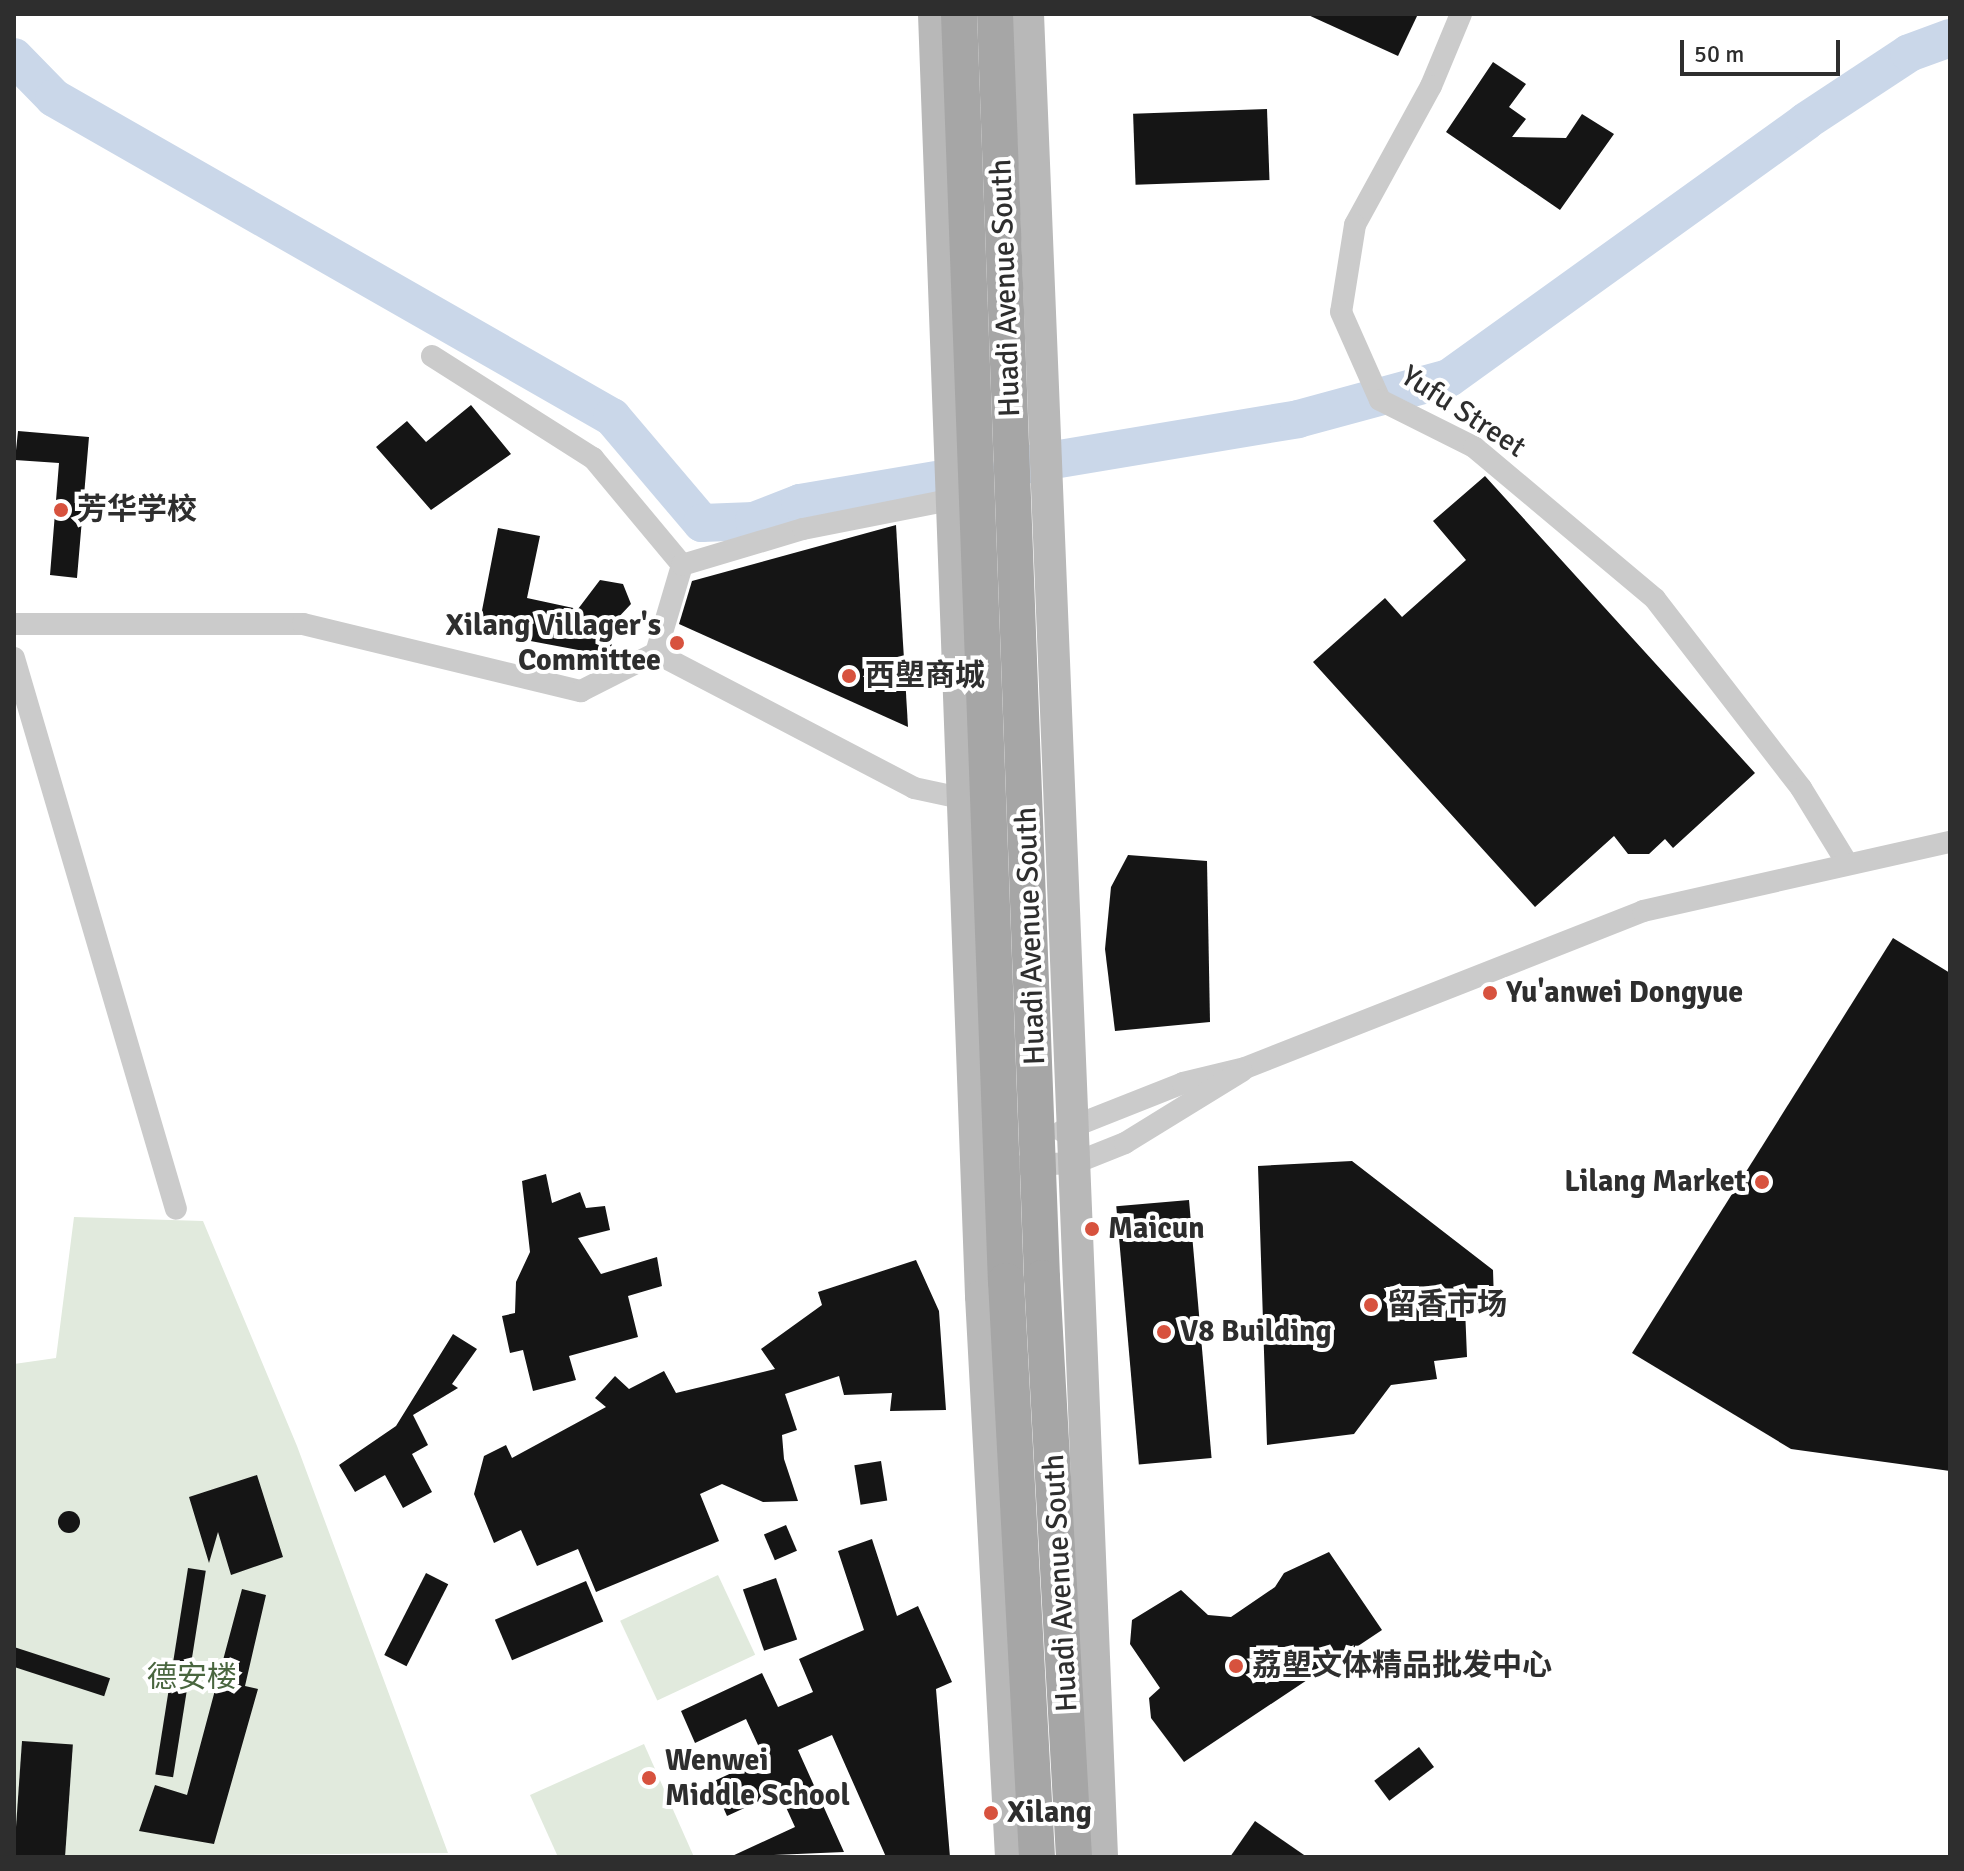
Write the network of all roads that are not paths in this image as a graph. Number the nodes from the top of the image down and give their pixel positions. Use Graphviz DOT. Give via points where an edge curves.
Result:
graph roads {
  1 [pos="934,14"];
  2 [pos="959,14"];
  3 [pos="995,14"];
  4 [pos="1028,14"];
  5 [pos="1461,14"];
  6 [pos="432,356"];
  7 [pos="955,499"];
  8 [pos="682,565"];
  9 [pos="14,624"];
  10 [pos="656,653"];
  11 [pos="14,658"];
  12 [pos="1060,797"];
  13 [pos="963,801"];
  14 [pos="1950,842"];
  15 [pos="1847,863"];
  16 [pos="1245,1068"];
  17 [pos="1074,1127"];
  18 [pos="1075,1163"];
  19 [pos="976,1168"];
  20 [pos="176,1209"];
  21 [pos="1011,1857"];
  22 [pos="1037,1857"];
  23 [pos="1074,1857"];
  24 [pos="1102,1857"];
  1 -- 7 [label="main road, Huadi Avenue South"];
  2 -- 22 [label="main road, Huadi Avenue South, bridge" via="1006,1281"];
  3 -- 23 [label="main road, Huadi Avenue South, bridge" via="1042,1278"];
  4 -- 12 [label="main road, Huadi Avenue South"];
  5 -- 15 [label="street, Yufu Street" via="1431,86 1355,225 1341,312 1380,400 1474,447 1655,599 1801,788"];
  6 -- 8 [label="street" via="593,458"];
  7 -- 8 [label="street" via="803,529"];
  7 -- 13 [label="main road, Huadi Avenue South"];
  8 -- 10 [label="street"];
  9 -- 10 [label="street" via="303,624 581,691"];
  10 -- 13 [label="street" via="888,776"];
  11 -- 20 [label="street"];
  12 -- 13 [label="street"];
  12 -- 17 [label="main road, Huadi Avenue South"];
  13 -- 19 [label="main road, Huadi Avenue South"];
  14 -- 15 [label="street"];
  15 -- 16 [label="street" via="1588,929"];
  16 -- 17 [label="street" via="1183,1083"];
  16 -- 18 [label="street" via="1161,1126"];
  17 -- 18 [label="main road, Huadi Avenue South"];
  17 -- 19 [label="street"];
  18 -- 19 [label="street"];
  18 -- 24 [label="main road, Huadi Avenue South"];
  19 -- 21 [label="main road, Huadi Avenue South"];
}
